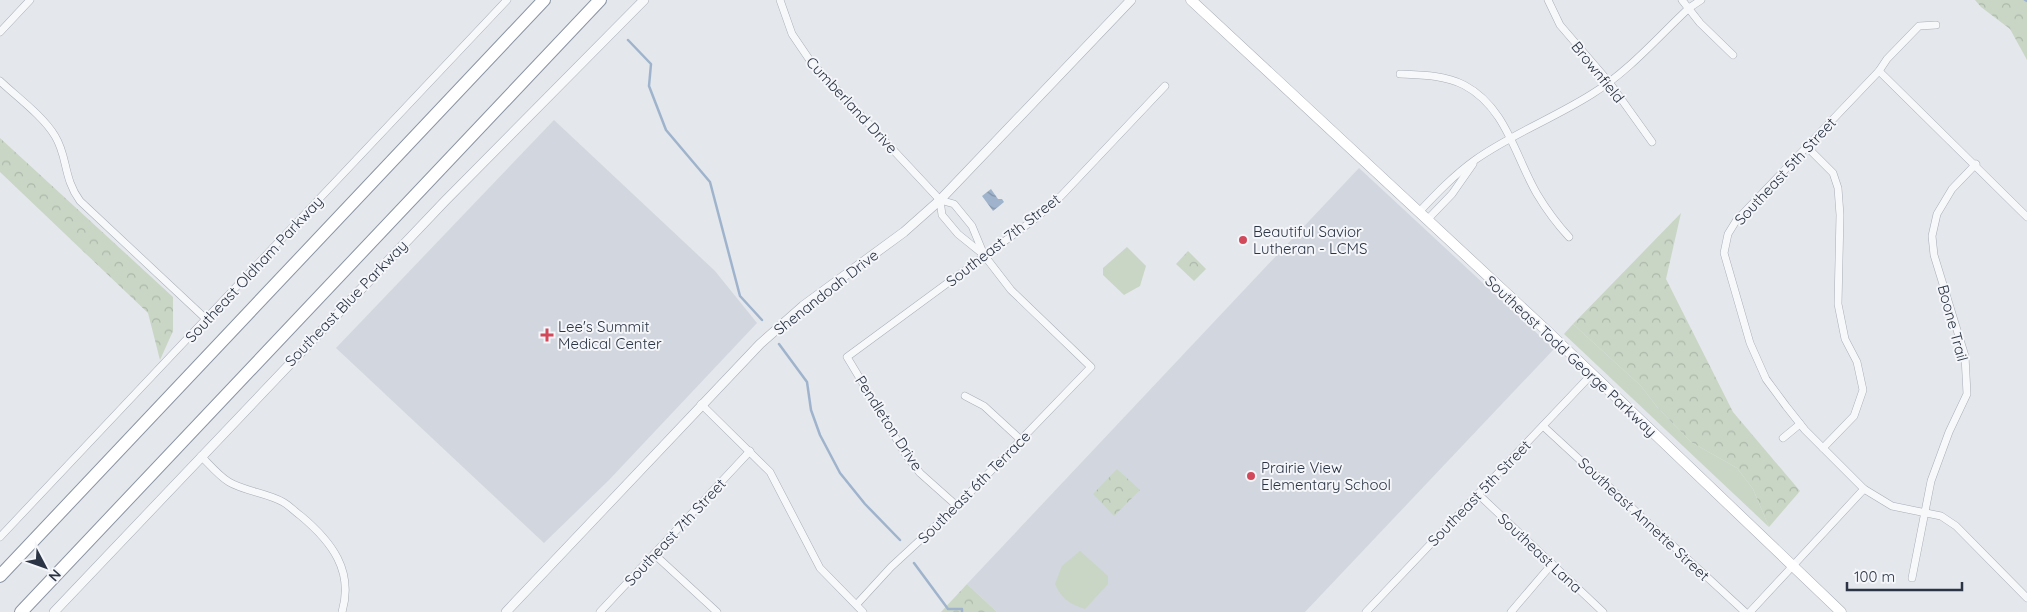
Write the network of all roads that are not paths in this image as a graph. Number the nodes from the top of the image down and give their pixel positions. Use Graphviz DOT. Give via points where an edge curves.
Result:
graph roads {
  1 [pos="30,0"];
  2 [pos="507,0"];
  3 [pos="544,0"];
  4 [pos="602,0"];
  5 [pos="644,0"];
  6 [pos="780,0"];
  7 [pos="1131,0"];
  8 [pos="1191,0"];
  9 [pos="1548,0"];
  10 [pos="1682,0"];
  11 [pos="1701,0"];
  12 [pos="1689,8"];
  13 [pos="1936,25"];
  14 [pos="0,32"];
  15 [pos="1733,55"];
  16 [pos="1879,71"];
  17 [pos="1400,74"];
  18 [pos="0,81"];
  19 [pos="1609,82"];
  20 [pos="1165,86"];
  21 [pos="1511,138"];
  22 [pos="1652,142"];
  23 [pos="1807,147"];
  24 [pos="1476,159"];
  25 [pos="1976,164"];
  26 [pos="940,200"];
  27 [pos="1419,212"];
  28 [pos="2027,217"];
  29 [pos="1427,220"];
  30 [pos="1569,237"];
  31 [pos="984,255"];
  32 [pos="206,319"];
  33 [pos="847,357"];
  34 [pos="1091,368"];
  35 [pos="1592,374"];
  36 [pos="965,396"];
  37 [pos="702,404"];
  38 [pos="1800,424"];
  39 [pos="1543,426"];
  40 [pos="1783,438"];
  41 [pos="1021,440"];
  42 [pos="1823,448"];
  43 [pos="750,451"];
  44 [pos="200,456"];
  45 [pos="1864,489"];
  46 [pos="1478,494"];
  47 [pos="957,506"];
  48 [pos="1924,512"];
  49 [pos="0,537"];
  50 [pos="654,554"];
  51 [pos="1552,564"];
  52 [pos="1791,570"];
  53 [pos="0,576"];
  54 [pos="1912,578"];
  55 [pos="2027,598"];
  56 [pos="857,604"];
  57 [pos="21,612"];
  58 [pos="54,612"];
  59 [pos="342,612"];
  60 [pos="506,612"];
  61 [pos="600,612"];
  62 [pos="717,612"];
  63 [pos="863,612"];
  64 [pos="1366,612"];
  65 [pos="1511,612"];
  66 [pos="1603,612"];
  67 [pos="1745,612"];
  68 [pos="1750,612"];
  69 [pos="1841,612"];
  1 -- 14 [label="street"];
  2 -- 32 [label="street, Southeast Oldham Parkway"];
  3 -- 53 [label="highway"];
  4 -- 57 [label="highway"];
  5 -- 44 [label="street, Southeast Blue Parkway"];
  6 -- 26 [label="street, Cumberland Drive" via="792,34 806,55"];
  7 -- 26 [label="street, Shenandoah Drive"];
  8 -- 27 [label="main road, Southeast Todd George Parkway"];
  9 -- 19 [label="street, Brownfield" via="1560,25"];
  10 -- 12 [label="street"];
  11 -- 12 [label="street"];
  12 -- 15 [label="street"];
  12 -- 19 [label="street"];
  13 -- 16 [label="street, Southeast 5th Street" via="1919,26"];
  16 -- 23 [label="street, Southeast 5th Street"];
  16 -- 25 [label="street"];
  17 -- 21 [label="street" via="1444,78 1463,84 1494,110"];
  18 -- 32 [label="street" via="55,136 68,180 80,201"];
  19 -- 21 [label="street"];
  19 -- 22 [label="street, Brownfield"];
  20 -- 31 [label="street, Southeast 7th Street" via="1061,196"];
  21 -- 24 [label="street"];
  21 -- 30 [label="street" via="1537,193"];
  23 -- 38 [label="street, Southeast 5th Street" via="1736,221 1728,234 1724,253 1750,343 1766,379"];
  23 -- 42 [label="street" via="1833,173 1838,188 1838,304 1844,339 1857,362 1863,390 1854,416"];
  24 -- 27 [label="street"];
  24 -- 29 [label="street" via="1452,194"];
  25 -- 28 [label="street"];
  25 -- 48 [label="street, Boone Trail" via="1952,189 1937,214 1932,236 1934,255 1965,356 1967,394 1940,456"];
  26 -- 31 [label="street, Cumberland Drive" via="942,215 958,234"];
  26 -- 31 [label="street, Cumberland Drive" via="954,204 966,219 977,234"];
  26 -- 37 [label="street, Shenandoah Drive" via="904,232 803,306 760,344"];
  27 -- 29 [label="main road, Southeast Todd George Parkway"];
  29 -- 35 [label="main road, Southeast Todd George Parkway"];
  31 -- 33 [label="street, Southeast 7th Street"];
  31 -- 34 [label="street, Cumberland Drive" via="1011,290"];
  32 -- 49 [label="street, Southeast Oldham Parkway"];
  33 -- 47 [label="street, Pendleton Drive" via="906,455 920,473"];
  34 -- 41 [label="street, Southeast 6th Terrace"];
  35 -- 39 [label="street, Southeast 5th Street"];
  35 -- 52 [label="main road, Southeast Todd George Parkway"];
  36 -- 41 [label="street" via="984,406"];
  37 -- 43 [label="street"];
  37 -- 60 [label="street, Shenandoah Drive"];
  38 -- 40 [label="street"];
  38 -- 42 [label="street, Southeast 5th Street"];
  39 -- 46 [label="street, Southeast 5th Street"];
  39 -- 67 [label="street, Southeast Annette Street"];
  41 -- 47 [label="street, Southeast 6th Terrace"];
  42 -- 45 [label="street, Southeast 5th Street"];
  43 -- 50 [label="street, Southeast 7th Street"];
  43 -- 56 [label="street" via="770,472 820,568"];
  44 -- 58 [label="street, Southeast Blue Parkway"];
  44 -- 59 [label="street" via="229,482 284,503 328,542 339,558 345,579 346,598"];
  45 -- 48 [label="street, Southeast 5th Street" via="1892,506"];
  45 -- 52 [label="street"];
  46 -- 51 [label="street, Southeast Lana"];
  46 -- 64 [label="street, Southeast 5th Street"];
  47 -- 56 [label="street, Southeast 6th Terrace" via="891,567"];
  48 -- 54 [label="street, Boone Trail"];
  48 -- 55 [label="street, Southeast 5th Street" via="1941,516 1956,526"];
  50 -- 61 [label="street, Southeast 7th Street"];
  50 -- 62 [label="street"];
  51 -- 65 [label="street"];
  51 -- 66 [label="street, Southeast Lana"];
  52 -- 68 [label="street"];
  52 -- 69 [label="main road, Southeast Todd George Parkway"];
  56 -- 63 [label="street"];
}
